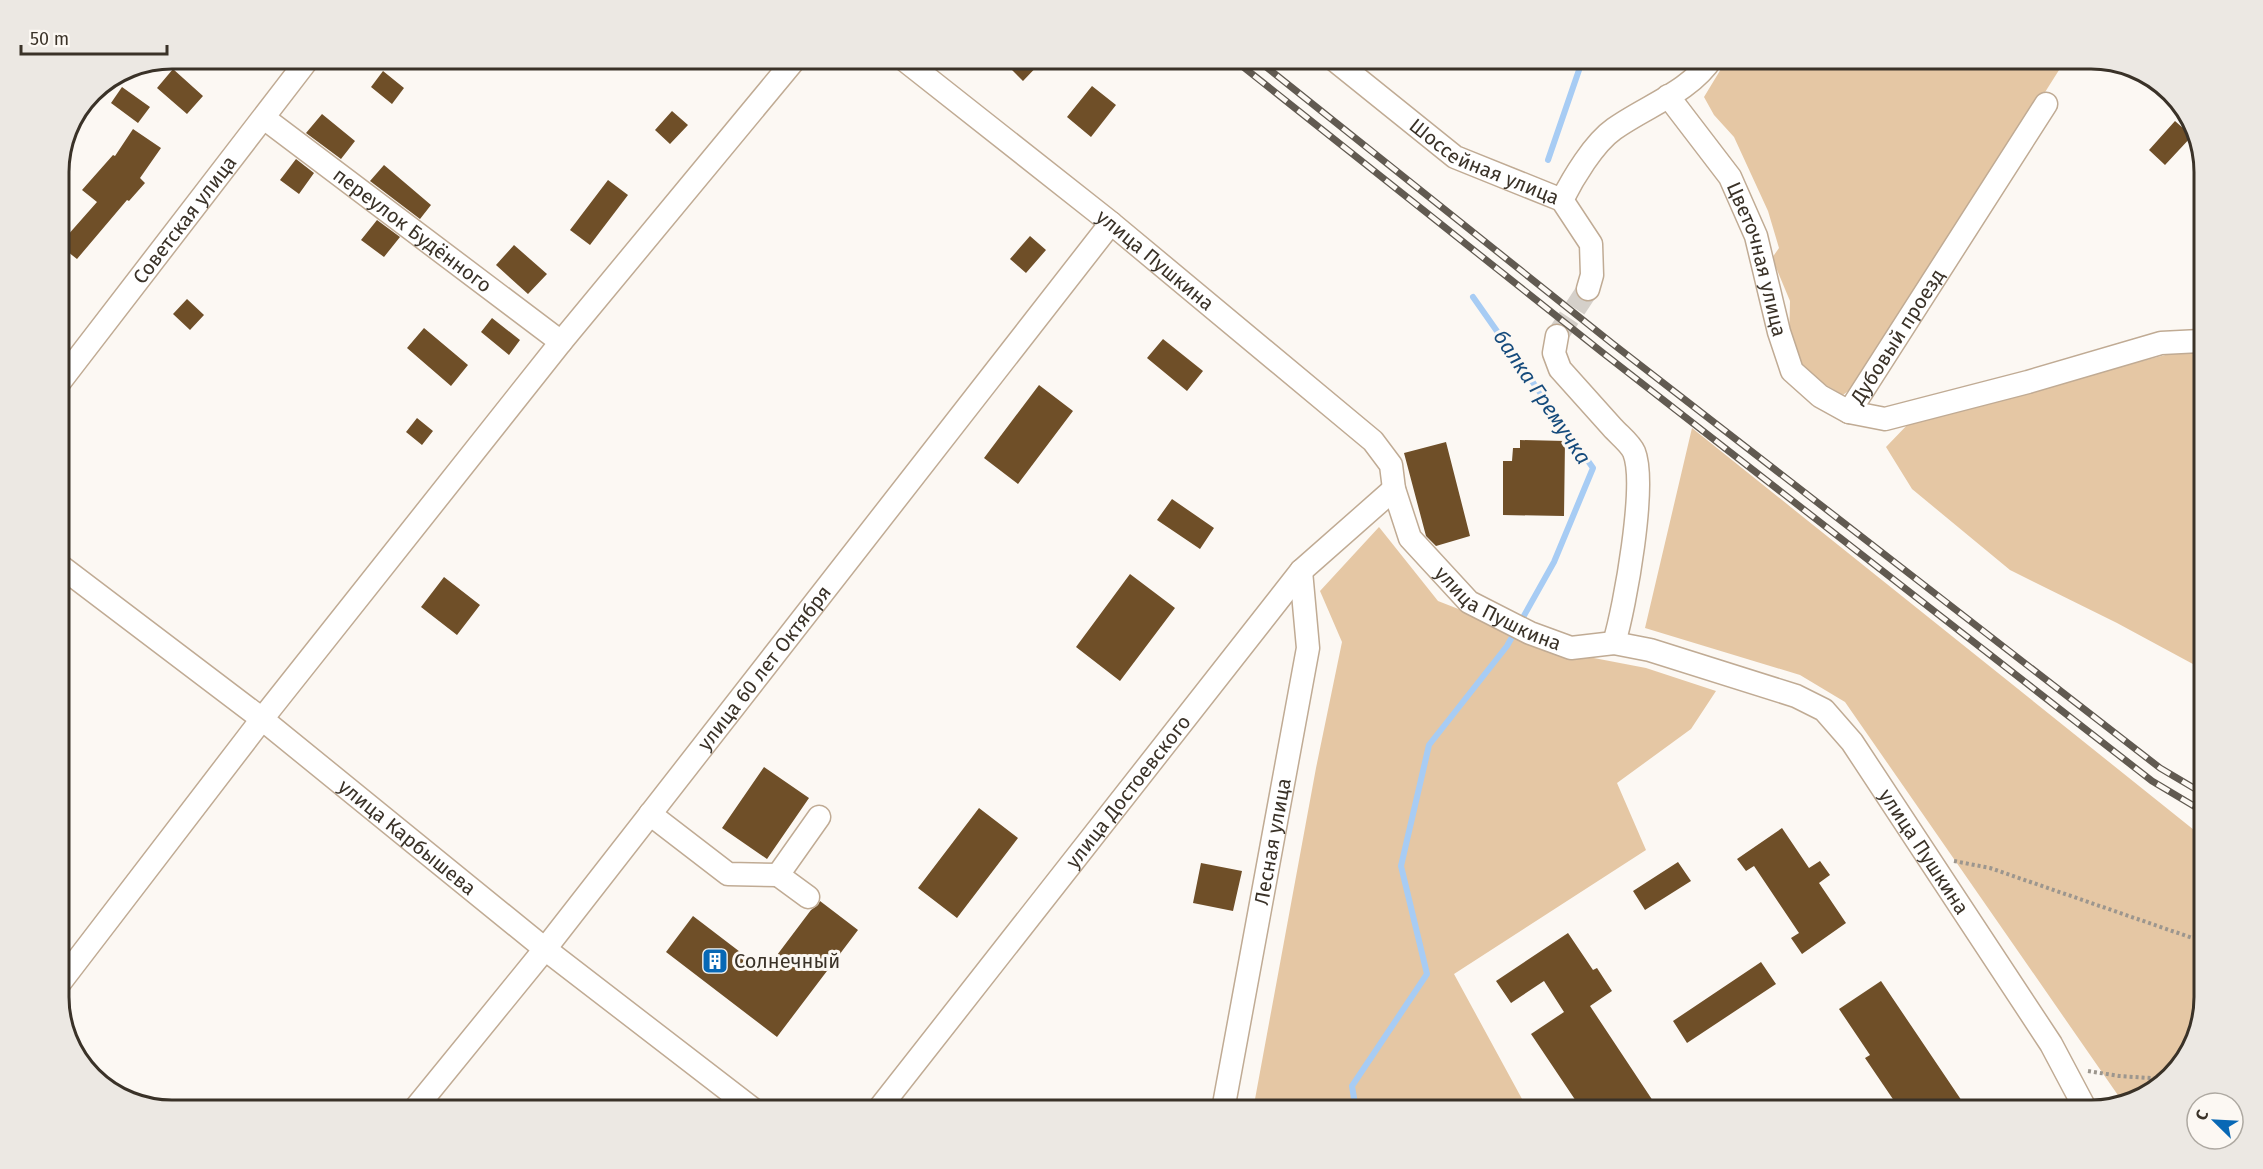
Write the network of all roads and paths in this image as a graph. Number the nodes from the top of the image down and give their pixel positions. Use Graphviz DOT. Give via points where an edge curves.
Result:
graph roads {
  1 [pos="301,69"];
  2 [pos="787,69"];
  3 [pos="916,69"];
  4 [pos="1346,69"];
  5 [pos="1703,69"];
  6 [pos="1668,96"];
  7 [pos="2046,104"];
  8 [pos="264,117"];
  9 [pos="1562,200"];
  10 [pos="1111,223"];
  11 [pos="1588,289"];
  12 [pos="1557,336"];
  13 [pos="2194,341"];
  14 [pos="561,342"];
  15 [pos="69,370"];
  16 [pos="1849,412"];
  17 [pos="1394,489"];
  18 [pos="1301,571"];
  19 [pos="69,573"];
  20 [pos="1614,644"];
  21 [pos="262,719"];
  22 [pos="650,814"];
  23 [pos="819,817"];
  24 [pos="1927,856"];
  25 [pos="778,875"];
  26 [pos="808,897"];
  27 [pos="2194,938"];
  28 [pos="545,949"];
  29 [pos="69,971"];
  30 [pos="2063,1067"];
  31 [pos="2154,1078"];
  32 [pos="422,1100"];
  33 [pos="741,1100"];
  34 [pos="886,1100"];
  35 [pos="1224,1100"];
  36 [pos="2081,1100"];
  1 -- 8 [label="street, Советская улица"];
  2 -- 14 [label="street"];
  3 -- 10 [label="street, улица Пушкина"];
  4 -- 9 [label="street, Шоссейная улица" via="1455,157"];
  5 -- 6 [label="street"];
  6 -- 9 [label="street" via="1612,130 1577,171"];
  6 -- 16 [label="street, Цветочная улица" via="1730,177 1756,236 1792,371 1820,396"];
  7 -- 16 [label="street, Дубовый проезд"];
  8 -- 14 [label="street, переулок Будённого"];
  8 -- 15 [label="street, Советская улица"];
  9 -- 11 [label="street, Шоссейная улица" via="1591,244"];
  10 -- 17 [label="street, улица Пушкина" via="1373,441 1391,465"];
  10 -- 22 [label="street, улица 60 лет Октября"];
  12 -- 20 [label="street" via="1554,353 1560,369 1633,450 1638,468 1630,560"];
  13 -- 16 [label="street, Дубовый проезд" via="2162,343 1885,419"];
  14 -- 21 [label="street"];
  17 -- 18 [label="street, улица Достоевского"];
  17 -- 20 [label="street, улица Пушкина" via="1410,538 1469,602 1530,633 1571,648"];
  18 -- 34 [label="street, улица Достоевского"];
  18 -- 35 [label="street, Лесная улица" via="1308,648"];
  19 -- 21 [label="street, улица Карбышева"];
  20 -- 24 [label="street, улица Пушкина" via="1650,650 1796,696 1824,710 1852,742"];
  21 -- 28 [label="street, улица Карбышева"];
  21 -- 29 [label="street"];
  22 -- 25 [label="street" via="728,874"];
  22 -- 28 [label="street, улица 60 лет Октября"];
  23 -- 25 [label="street"];
  24 -- 27 [label="path" via="1990,868"];
  24 -- 30 [label="street, улица Пушкина"];
  25 -- 26 [label="street"];
  28 -- 32 [label="street, улица 60 лет Октября"];
  28 -- 33 [label="street, улица Карбышева"];
  30 -- 31 [label="path"];
  30 -- 36 [label="street, улица Пушкина"];
}
